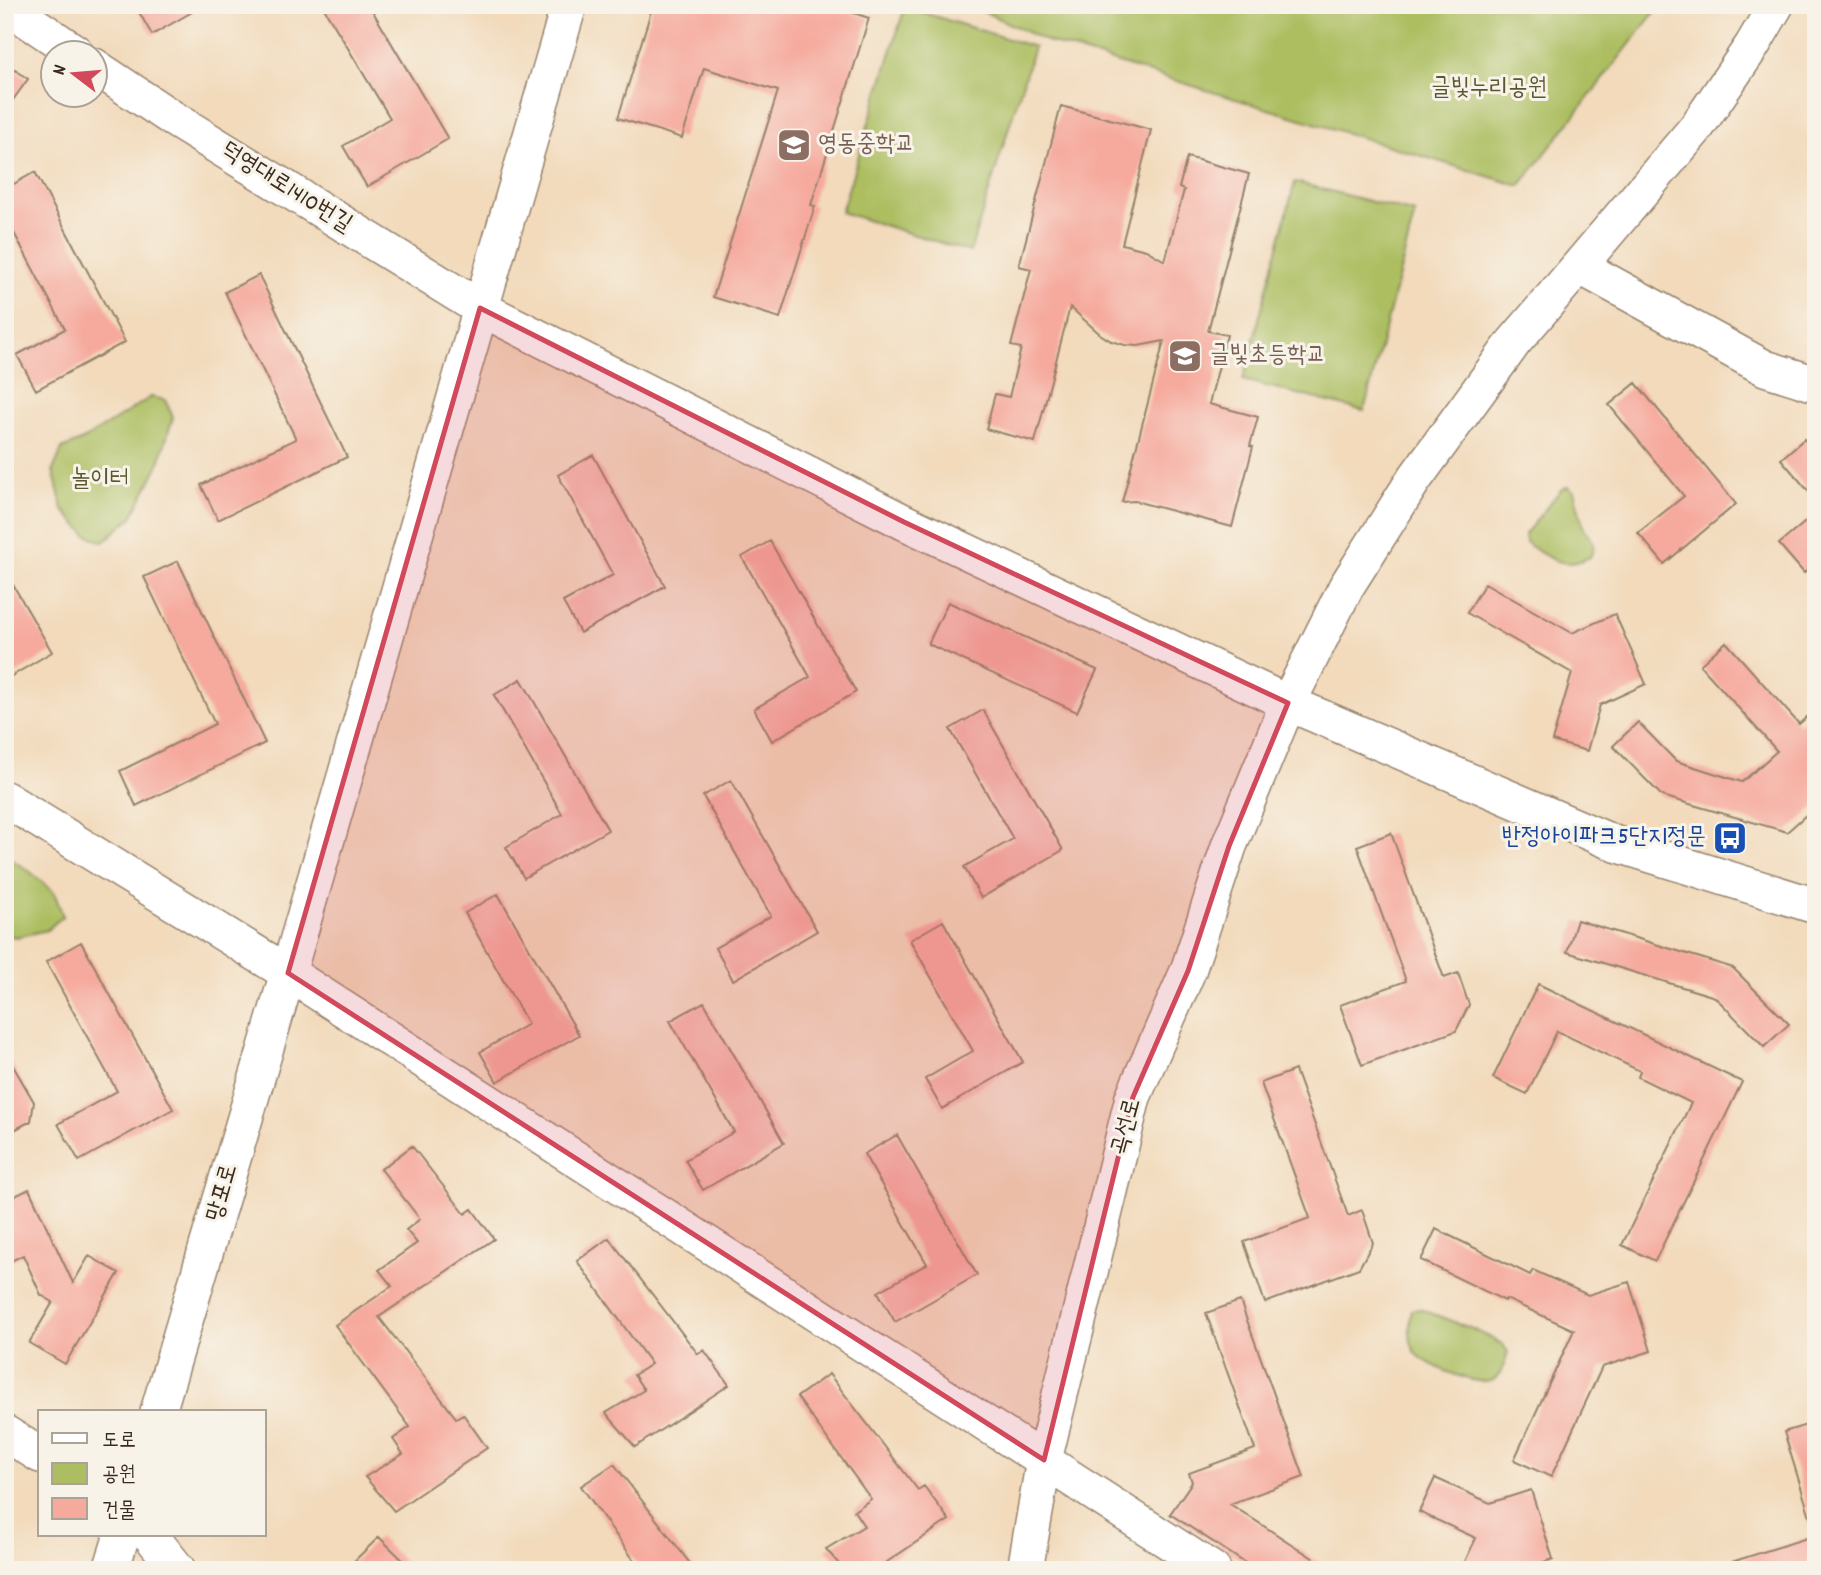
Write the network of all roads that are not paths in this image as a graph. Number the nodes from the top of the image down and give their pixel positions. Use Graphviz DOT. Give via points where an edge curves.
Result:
graph roads {
  1 [pos="5,5"];
  2 [pos="569,5"];
  3 [pos="1776,5"];
  4 [pos="54,38"];
  5 [pos="108,75"];
  6 [pos="1578,266"];
  7 [pos="480,308"];
  8 [pos="1816,384"];
  9 [pos="1288,702"];
  10 [pos="5,799"];
  11 [pos="1816,906"];
  12 [pos="288,973"];
  13 [pos="159,1410"];
  14 [pos="5,1433"];
  15 [pos="38,1454"];
  16 [pos="1044,1460"];
  17 [pos="122,1536"];
  18 [pos="151,1536"];
  19 [pos="111,1570"];
  20 [pos="178,1570"];
  21 [pos="1025,1570"];
  22 [pos="1213,1570"];
  1 -- 4 [label="street"];
  2 -- 7 [label="street, 망포로"];
  3 -- 6 [label="street, 곡선로" via="1696,128"];
  5 -- 7 [label="street, 덕영대로1410번길"];
  6 -- 8 [label="street" via="1765,368"];
  6 -- 9 [label="street, 곡선로" via="1514,342 1413,481 1346,587"];
  7 -- 9 [label="street, 덕영대로1410번길" via="904,522"];
  7 -- 12 [label="street, 망포로"];
  9 -- 11 [label="street, 덕영대로1410번길" via="1616,844"];
  9 -- 16 [label="street, 곡선로" via="1229,846 1188,971 1133,1097"];
  10 -- 12 [label="street"];
  12 -- 13 [label="street, 망포로"];
  12 -- 16 [label="street"];
  14 -- 15 [label="street"];
  16 -- 21 [label="street, 곡선로"];
  16 -- 22 [label="street"];
  17 -- 19 [label="street"];
  18 -- 20 [label="street"];
}
